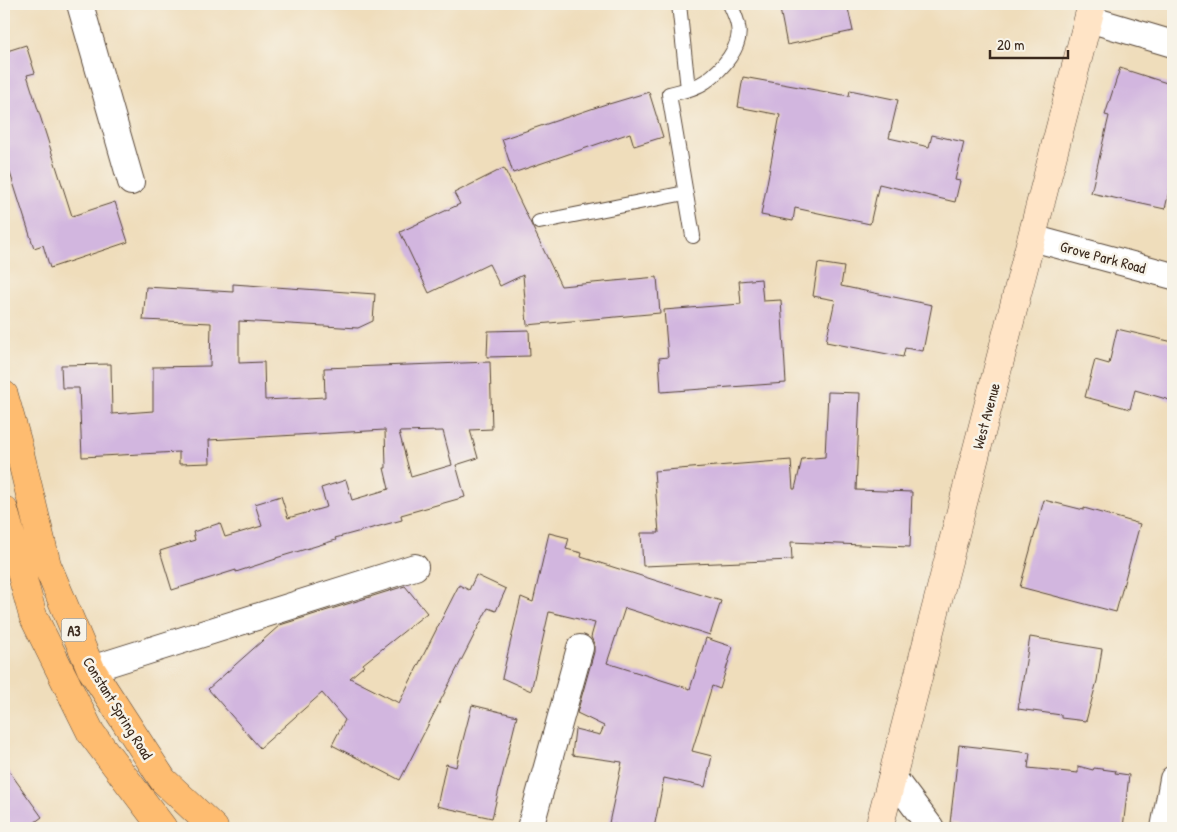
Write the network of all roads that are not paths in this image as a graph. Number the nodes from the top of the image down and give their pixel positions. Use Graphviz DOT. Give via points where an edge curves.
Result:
graph roads {
  1 [pos="80,4"];
  2 [pos="679,4"];
  3 [pos="730,4"];
  4 [pos="1091,11"];
  5 [pos="1173,44"];
  6 [pos="688,89"];
  7 [pos="131,182"];
  8 [pos="685,193"];
  9 [pos="539,222"];
  10 [pos="693,236"];
  11 [pos="1032,238"];
  12 [pos="1173,276"];
  13 [pos="4,395"];
  14 [pos="4,510"];
  15 [pos="414,567"];
  16 [pos="580,648"];
  17 [pos="91,669"];
  18 [pos="892,776"];
  19 [pos="1173,778"];
  20 [pos="163,828"];
  21 [pos="214,828"];
  22 [pos="530,828"];
  23 [pos="879,828"];
  24 [pos="931,828"];
  25 [pos="1164,828"];
  1 -- 7 [label="street"];
  2 -- 6 [label="lane"];
  3 -- 6 [label="lane" via="739,28 736,46 726,62 705,82"];
  4 -- 5 [label="street"];
  4 -- 11 [label="street, West Avenue"];
  6 -- 8 [label="lane" via="669,94"];
  8 -- 9 [label="lane"];
  8 -- 10 [label="lane"];
  11 -- 12 [label="street, Grove Park Road"];
  11 -- 18 [label="street, West Avenue"];
  13 -- 17 [label="main road, Constant Spring Road / A3" via="47,565"];
  14 -- 20 [label="main road, Constant Spring Road / A3" via="33,616 91,733"];
  15 -- 17 [label="street"];
  16 -- 22 [label="street"];
  17 -- 21 [label="main road, Constant Spring Road / A3" via="163,780"];
  18 -- 23 [label="street, West Avenue"];
  18 -- 24 [label="street"];
  19 -- 25 [label="street"];
}
